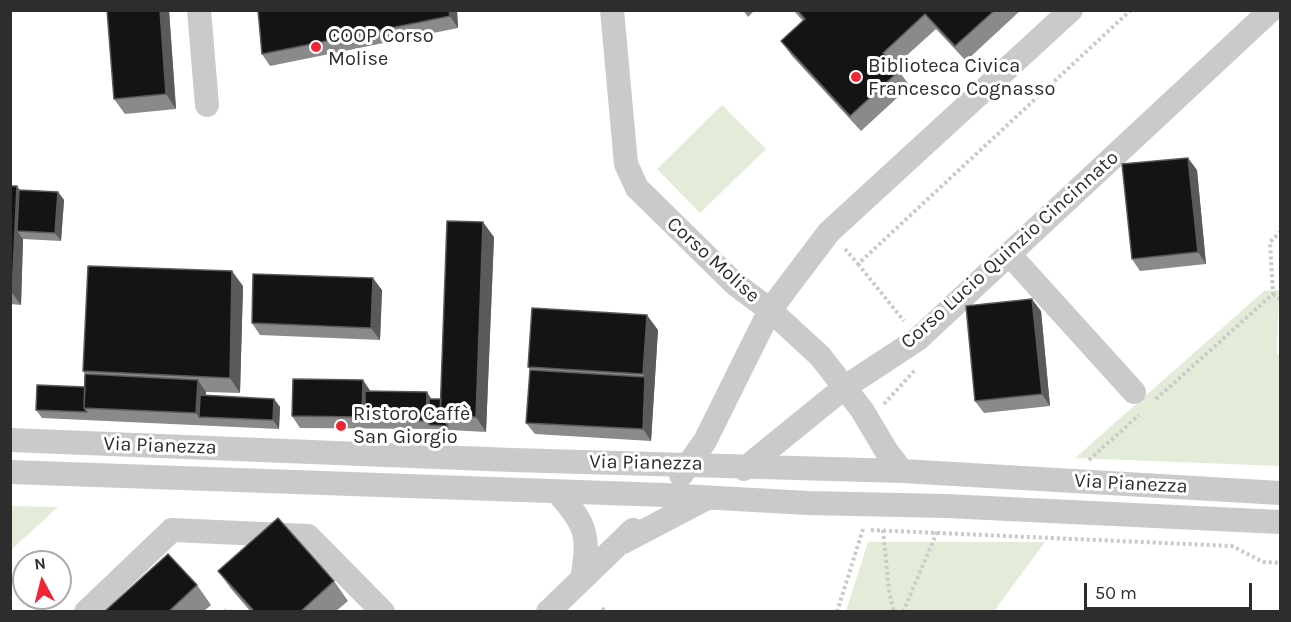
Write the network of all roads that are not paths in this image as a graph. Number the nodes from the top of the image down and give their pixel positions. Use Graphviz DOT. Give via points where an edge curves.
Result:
graph roads {
  1 [pos="199,10"];
  2 [pos="612,10"];
  3 [pos="1071,10"];
  4 [pos="1270,10"];
  5 [pos="207,105"];
  6 [pos="1009,254"];
  7 [pos="771,310"];
  8 [pos="845,387"];
  9 [pos="1143,402"];
  10 [pos="10,440"];
  11 [pos="88,443"];
  12 [pos="287,451"];
  13 [pos="512,460"];
  14 [pos="691,464"];
  15 [pos="750,465"];
  16 [pos="902,471"];
  17 [pos="10,472"];
  18 [pos="85,476"];
  19 [pos="284,483"];
  20 [pos="508,490"];
  21 [pos="558,493"];
  22 [pos="1281,493"];
  23 [pos="664,495"];
  24 [pos="708,497"];
  25 [pos="1281,522"];
  26 [pos="623,542"];
  27 [pos="582,579"];
  28 [pos="86,612"];
  29 [pos="383,612"];
  30 [pos="548,612"];
  1 -- 5 [label="street"];
  2 -- 7 [label="street, Corso Molise" via="626,164 637,188 735,284"];
  3 -- 7 [label="street" via="829,232"];
  4 -- 6 [label="street, Corso Lucio Quinzio Cincinnato"];
  6 -- 8 [label="street, Corso Lucio Quinzio Cincinnato" via="918,339"];
  6 -- 9 [label="street"];
  7 -- 8 [label="street, Corso Molise" via="820,356"];
  7 -- 14 [label="street"];
  8 -- 15 [label="street, Corso Lucio Quinzio Cincinnato"];
  8 -- 16 [label="street, Corso Molise"];
  10 -- 11 [label="street, Via Pianezza"];
  11 -- 12 [label="street, Via Pianezza"];
  11 -- 18 [label="street"];
  12 -- 13 [label="street, Via Pianezza"];
  12 -- 19 [label="street"];
  13 -- 14 [label="street, Via Pianezza"];
  13 -- 20 [label="street"];
  14 -- 15 [label="street, Via Pianezza"];
  14 -- 23 [label="street"];
  15 -- 16 [label="street, Via Pianezza"];
  15 -- 24 [label="street, Corso Lucio Quinzio Cincinnato"];
  16 -- 22 [label="street, Via Pianezza"];
  17 -- 18 [label="street, Via Pianezza"];
  18 -- 19 [label="street, Via Pianezza"];
  19 -- 20 [label="street, Via Pianezza"];
  20 -- 21 [label="street, Via Pianezza"];
  21 -- 23 [label="street, Via Pianezza"];
  21 -- 27 [label="street" via="575,511 585,531 588,548"];
  23 -- 24 [label="street, Via Pianezza"];
  23 -- 26 [label="street"];
  24 -- 25 [label="street, Via Pianezza"];
  24 -- 26 [label="street, Corso Lucio Quinzio Cincinnato"];
  26 -- 27 [label="street"];
  27 -- 30 [label="street"];
  28 -- 29 [label="street" via="172,530 308,536"];
}
